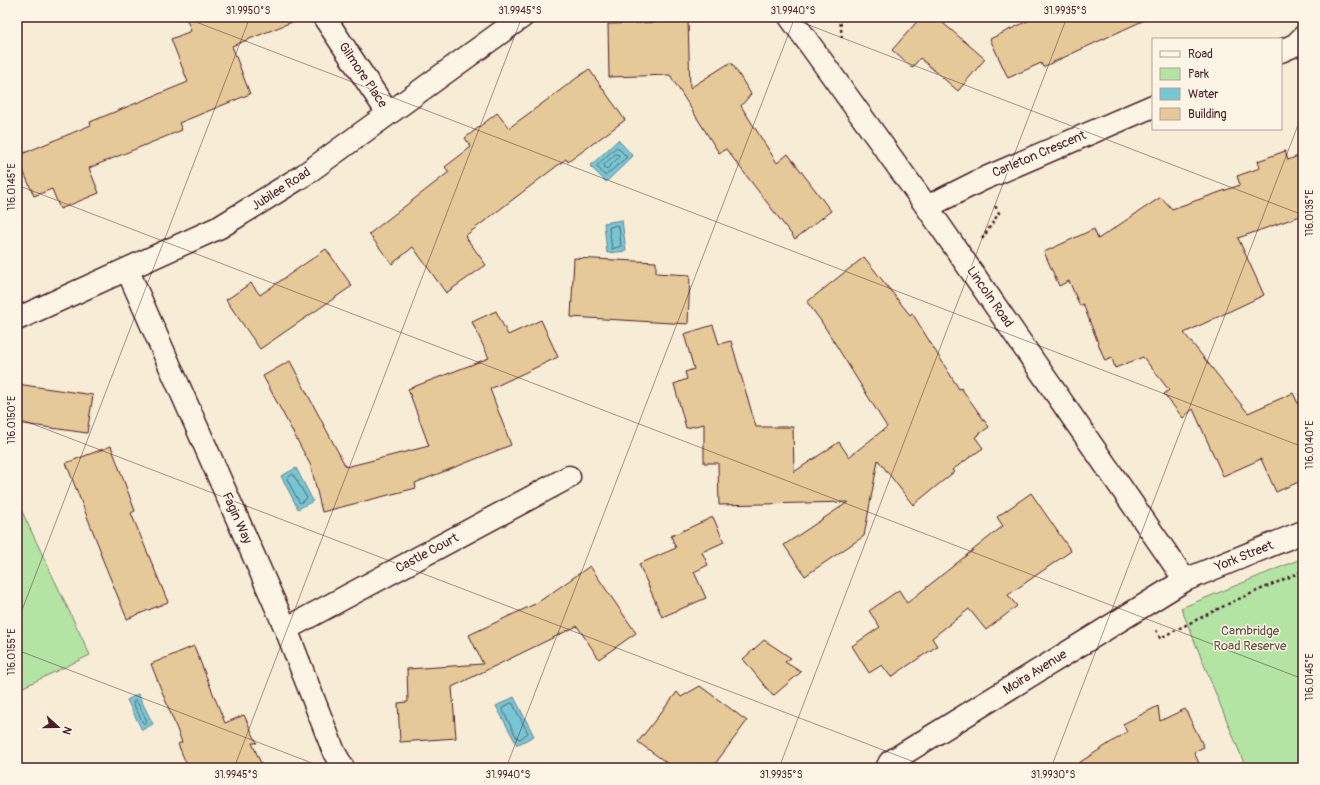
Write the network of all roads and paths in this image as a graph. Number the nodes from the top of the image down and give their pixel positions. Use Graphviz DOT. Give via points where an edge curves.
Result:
graph roads {
  1 [pos="324,17"];
  2 [pos="522,17"];
  3 [pos="790,17"];
  4 [pos="1303,37"];
  5 [pos="1282,50"];
  6 [pos="1152,106"];
  7 [pos="388,112"];
  8 [pos="927,206"];
  9 [pos="127,269"];
  10 [pos="17,319"];
  11 [pos="569,477"];
  12 [pos="1303,532"];
  13 [pos="1185,580"];
  14 [pos="286,628"];
  15 [pos="343,768"];
  16 [pos="887,768"];
  1 -- 7 [label="street, Gilmore Place"];
  2 -- 7 [label="street, Jubilee Road"];
  3 -- 8 [label="street, Lincoln Road"];
  4 -- 5 [label="street" via="1295,45"];
  6 -- 8 [label="street, Carleton Crescent"];
  7 -- 9 [label="street, Jubilee Road" via="304,175 220,227"];
  8 -- 13 [label="street, Lincoln Road"];
  9 -- 10 [label="street, Jubilee Road"];
  9 -- 14 [label="street, Fagin Way"];
  11 -- 14 [label="street, Castle Court"];
  12 -- 13 [label="street, York Street"];
  13 -- 16 [label="street, Moira Avenue" via="890,762"];
  14 -- 15 [label="street, Fagin Way" via="334,752"];
}
